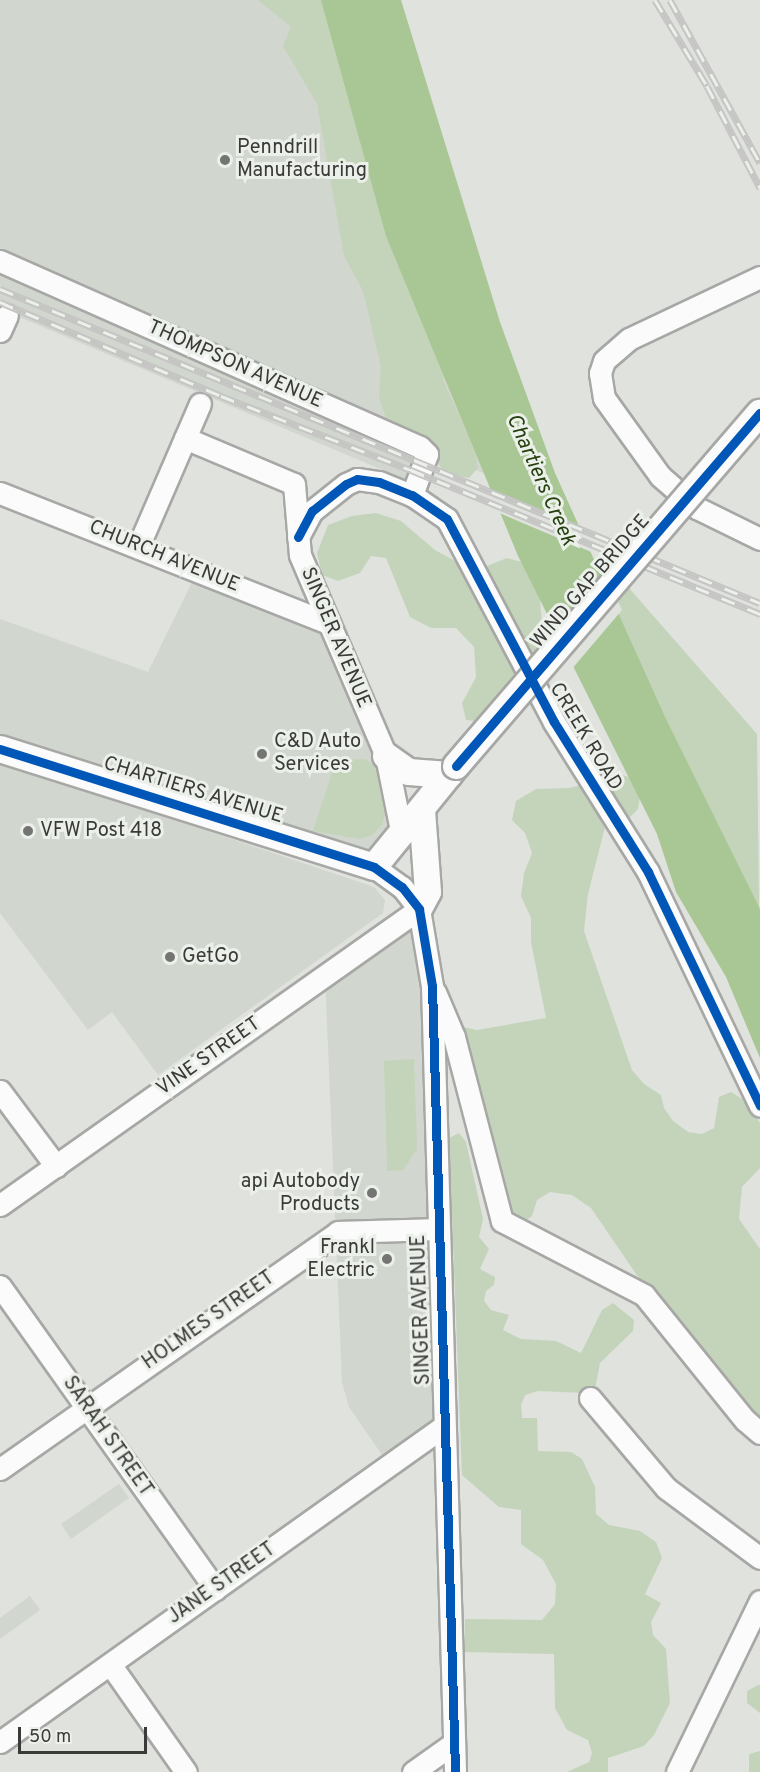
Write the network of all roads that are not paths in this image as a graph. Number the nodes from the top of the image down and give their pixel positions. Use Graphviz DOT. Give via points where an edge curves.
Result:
graph roads {
  1 [pos="0,261"];
  2 [pos="760,277"];
  3 [pos="200,404"];
  4 [pos="760,413"];
  5 [pos="185,438"];
  6 [pos="0,493"];
  7 [pos="412,495"];
  8 [pos="298,537"];
  9 [pos="760,539"];
  10 [pos="138,547"];
  11 [pos="328,623"];
  12 [pos="0,749"];
  13 [pos="386,756"];
  14 [pos="453,770"];
  15 [pos="422,810"];
  16 [pos="402,835"];
  17 [pos="374,867"];
  18 [pos="419,909"];
  19 [pos="432,986"];
  20 [pos="0,1091"];
  21 [pos="760,1106"];
  22 [pos="56,1166"];
  23 [pos="0,1205"];
  24 [pos="438,1229"];
  25 [pos="0,1286"];
  26 [pos="590,1398"];
  27 [pos="86,1408"];
  28 [pos="444,1426"];
  29 [pos="760,1432"];
  30 [pos="0,1469"];
  31 [pos="760,1558"];
  32 [pos="215,1589"];
  33 [pos="760,1601"];
  34 [pos="110,1664"];
  35 [pos="0,1742"];
  36 [pos="454,1743"];
  37 [pos="186,1772"];
  38 [pos="413,1772"];
  39 [pos="455,1772"];
  40 [pos="677,1772"];
  1 -- 7 [label="street, THOMPSON AVENUE" via="420,447 427,454"];
  2 -- 9 [label="street" via="629,339 604,361 600,373 603,398 660,476 697,508"];
  3 -- 5 [label="street"];
  4 -- 14 [label="main road, WIND GAP BRIDGE, bridge"];
  5 -- 8 [label="street, SINGER AVENUE" via="294,484"];
  5 -- 10 [label="street"];
  6 -- 10 [label="street, CHURCH AVENUE"];
  7 -- 8 [label="street, CREEK ROAD" via="379,482 357,479 346,483 312,512"];
  7 -- 21 [label="street, CREEK ROAD" via="430,505 457,533 502,630 548,712 648,872"];
  8 -- 11 [label="street, SINGER AVENUE" via="308,579"];
  10 -- 11 [label="street, CHURCH AVENUE"];
  11 -- 13 [label="street, SINGER AVENUE"];
  12 -- 17 [label="main road, CHARTIERS AVENUE"];
  13 -- 14 [label="main road" via="409,772"];
  13 -- 16 [label="street, SINGER AVENUE"];
  14 -- 15 [label="main road, WIND GAP BRIDGE"];
  15 -- 16 [label="main road, WIND GAP BRIDGE"];
  15 -- 18 [label="main road" via="428,892"];
  16 -- 17 [label="main road, WIND GAP BRIDGE"];
  17 -- 18 [label="street, SINGER AVENUE" via="402,887"];
  18 -- 19 [label="street, SINGER AVENUE"];
  18 -- 22 [label="street, VINE STREET"];
  19 -- 24 [label="street, SINGER AVENUE"];
  19 -- 29 [label="street" via="454,1037 502,1221 644,1296 745,1420"];
  20 -- 22 [label="street"];
  22 -- 23 [label="street, VINE STREET"];
  24 -- 27 [label="street, HOLMES STREET" via="339,1232"];
  24 -- 28 [label="street, SINGER AVENUE"];
  25 -- 27 [label="street, SARAH STREET"];
  26 -- 31 [label="street" via="666,1488"];
  27 -- 30 [label="street, HOLMES STREET"];
  27 -- 32 [label="street, SARAH STREET"];
  28 -- 32 [label="street, JANE STREET"];
  28 -- 36 [label="street, SINGER AVENUE"];
  32 -- 34 [label="street, JANE STREET"];
  33 -- 40 [label="street"];
  34 -- 35 [label="street, JANE STREET"];
  34 -- 37 [label="street"];
  36 -- 38 [label="street"];
  36 -- 39 [label="street, SINGER AVENUE"];
}
